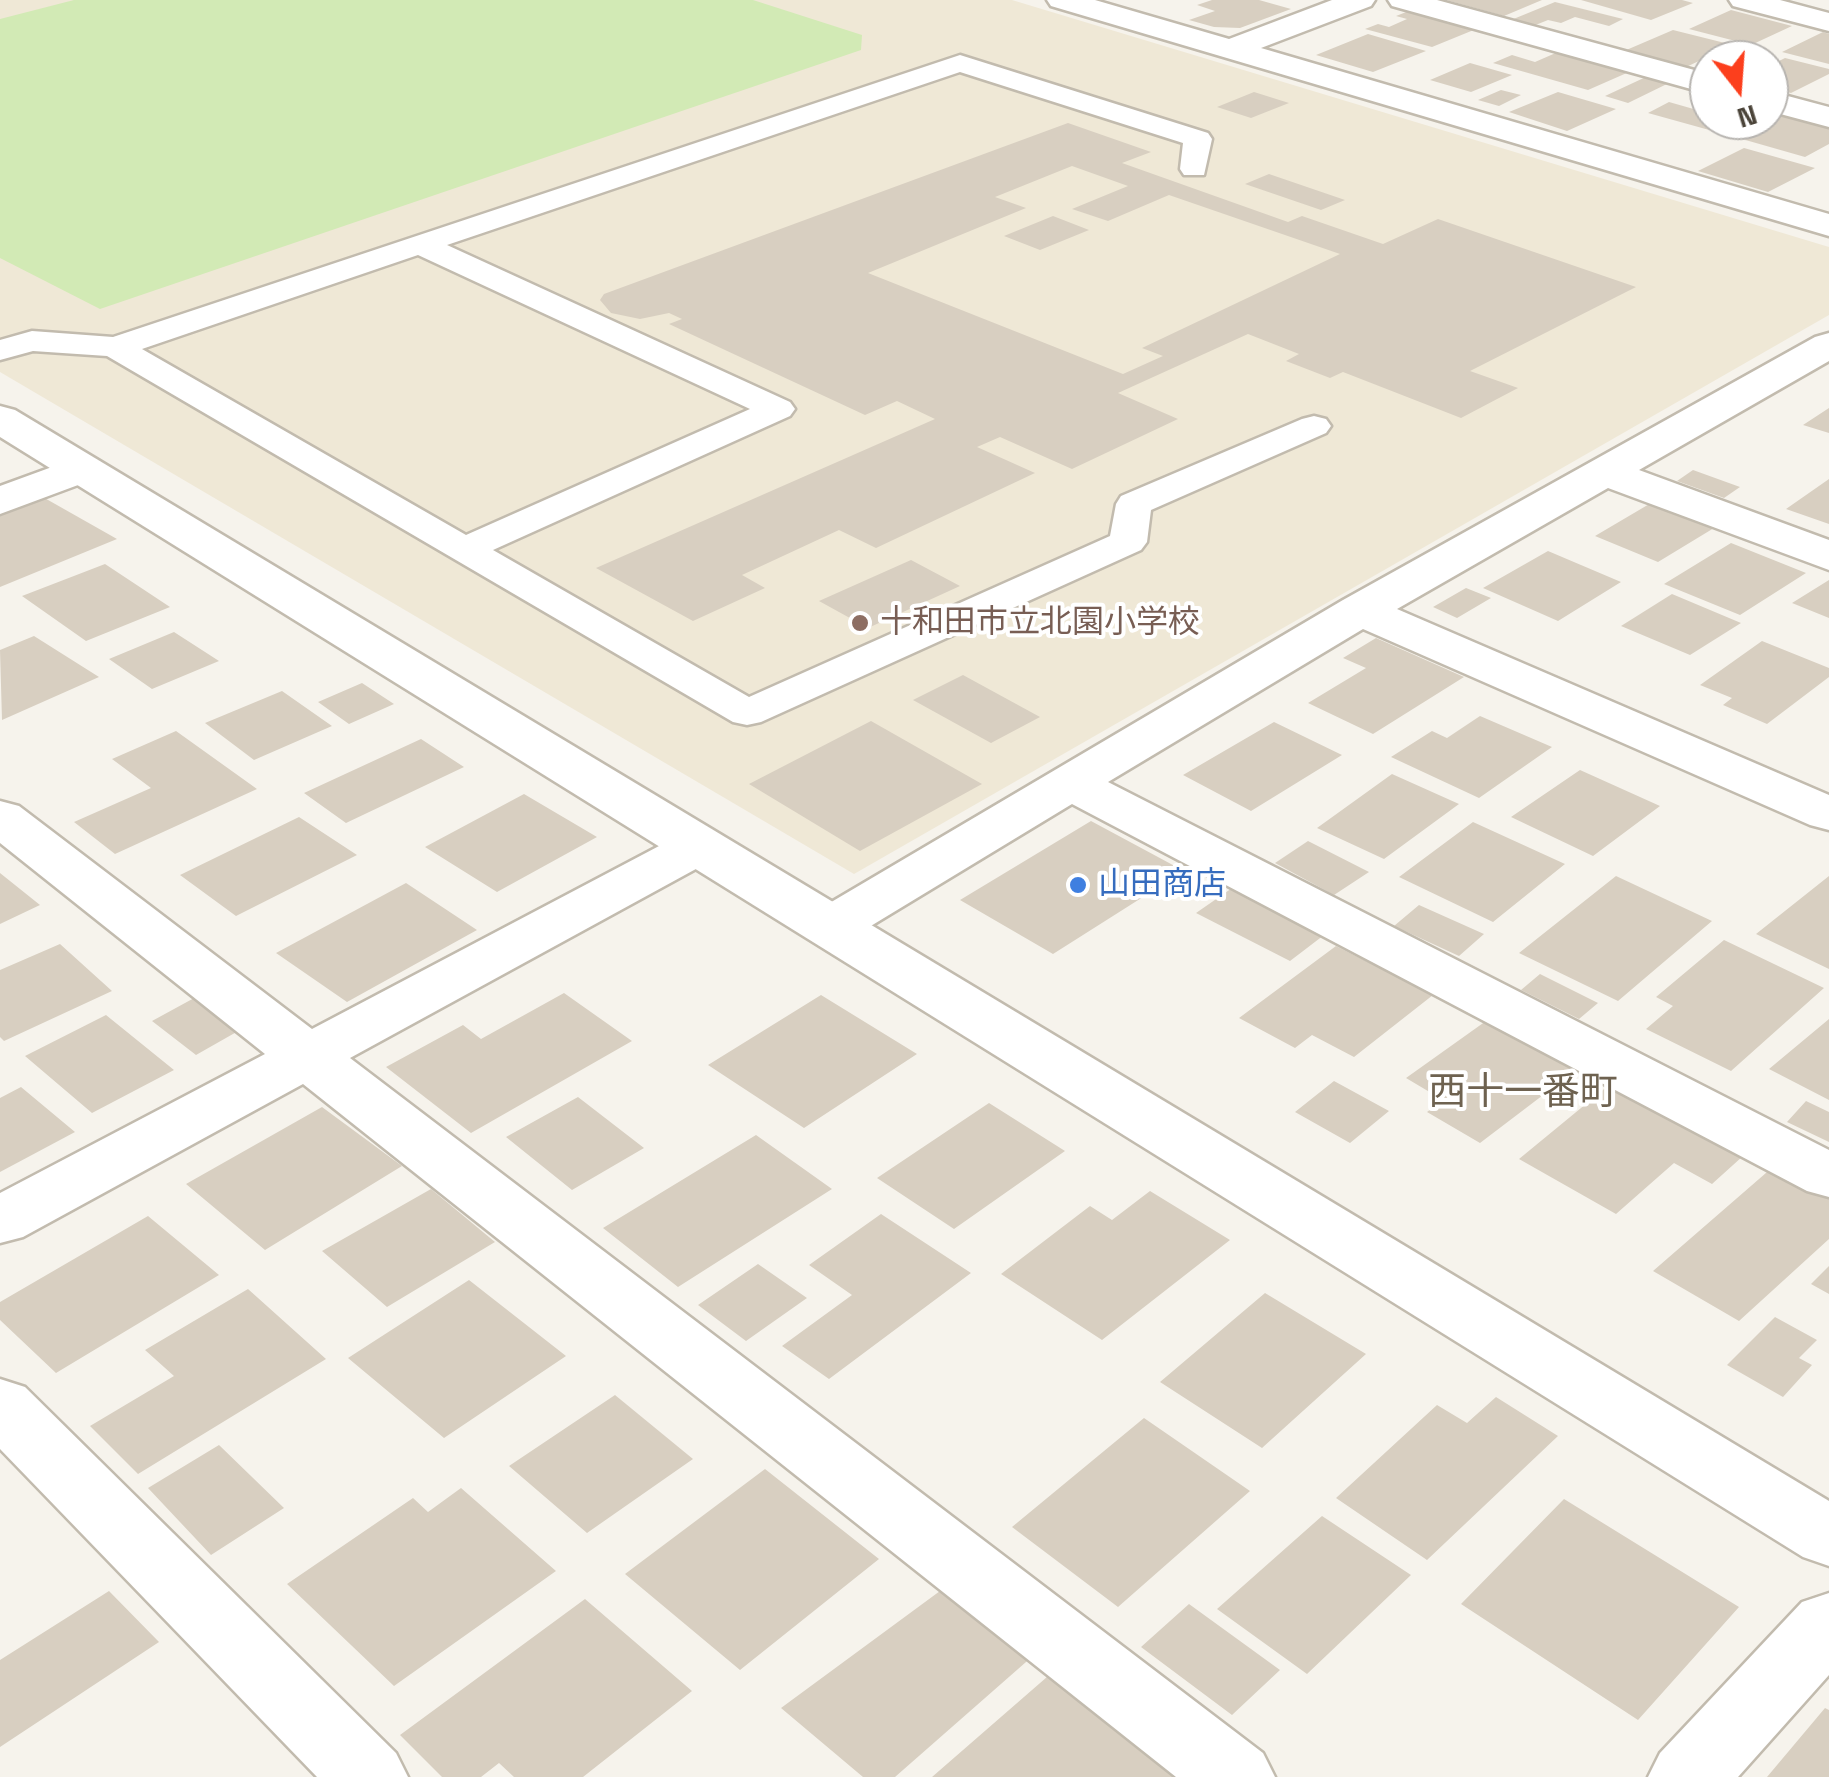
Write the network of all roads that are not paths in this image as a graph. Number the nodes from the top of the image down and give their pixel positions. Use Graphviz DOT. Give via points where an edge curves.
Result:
graph roads {
  1 [pos="1062,0"];
  2 [pos="1360,0"];
  3 [pos="1403,0"];
  4 [pos="1744,0"];
  5 [pos="1829,22"];
  6 [pos="1229,50"];
  7 [pos="1689,79"];
  8 [pos="1789,106"];
  9 [pos="1829,117"];
  10 [pos="1194,169"];
  11 [pos="1829,224"];
  12 [pos="422,245"];
  13 [pos="1829,345"];
  14 [pos="115,346"];
  15 [pos="0,350"];
  16 [pos="0,419"];
  17 [pos="1314,426"];
  18 [pos="82,469"];
  19 [pos="1605,472"];
  20 [pos="0,501"];
  21 [pos="462,550"];
  22 [pos="1829,556"];
  23 [pos="1360,610"];
  24 [pos="1072,784"];
  25 [pos="1829,814"];
  26 [pos="0,817"];
  27 [pos="697,847"];
  28 [pos="832,926"];
  29 [pos="308,1054"];
  30 [pos="1829,1176"];
  31 [pos="0,1221"];
  32 [pos="0,1405"];
  33 [pos="1823,1528"];
  34 [pos="1829,1624"];
  35 [pos="368,1777"];
  36 [pos="1235,1777"];
  37 [pos="1688,1777"];
  1 -- 6 [label="street"];
  2 -- 6 [label="street"];
  3 -- 7 [label="street"];
  4 -- 5 [label="street"];
  6 -- 11 [label="street"];
  8 -- 9 [label="street"];
  10 -- 12 [label="lane" via="1198,140 960,63"];
  12 -- 14 [label="lane"];
  12 -- 21 [label="lane" via="778,409"];
  13 -- 19 [label="street"];
  14 -- 15 [label="lane" via="32,341"];
  14 -- 21 [label="lane"];
  16 -- 18 [label="street"];
  17 -- 21 [label="lane" via="1134,504 1128,542 746,713"];
  18 -- 20 [label="street"];
  18 -- 27 [label="street"];
  19 -- 22 [label="street"];
  19 -- 23 [label="street"];
  23 -- 24 [label="street"];
  23 -- 25 [label="street"];
  24 -- 28 [label="street"];
  24 -- 30 [label="street"];
  26 -- 29 [label="street"];
  27 -- 28 [label="street"];
  27 -- 29 [label="street"];
  28 -- 33 [label="street"];
  29 -- 31 [label="street"];
  29 -- 36 [label="street"];
  32 -- 35 [label="street"];
  34 -- 37 [label="street"];
}
